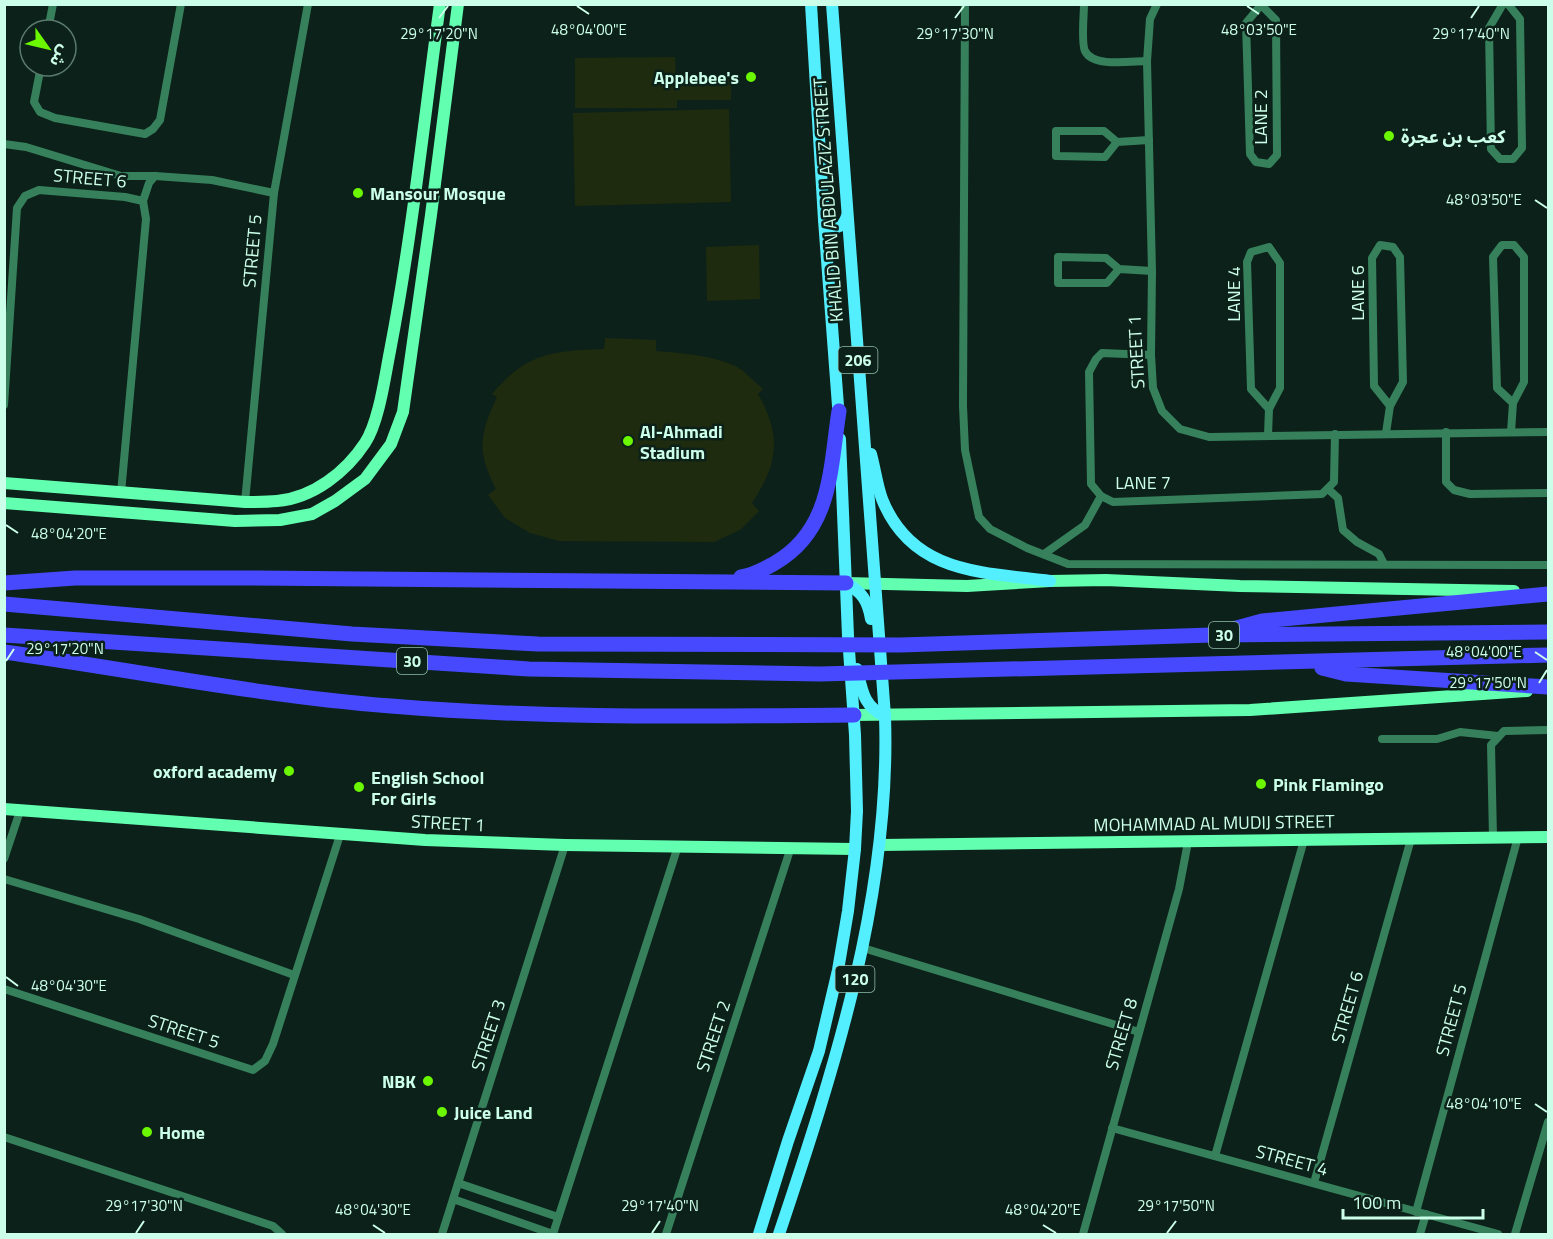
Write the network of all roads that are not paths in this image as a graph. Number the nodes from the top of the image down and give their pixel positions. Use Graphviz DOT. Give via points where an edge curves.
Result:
graph roads {
  1 [pos="180,4"];
  2 [pos="308,4"];
  3 [pos="440,4"];
  4 [pos="458,4"];
  5 [pos="810,4"];
  6 [pos="832,4"];
  7 [pos="965,4"];
  8 [pos="1084,4"];
  9 [pos="1157,4"];
  10 [pos="1503,4"];
  11 [pos="1508,4"];
  12 [pos="1261,5"];
  13 [pos="1147,61"];
  14 [pos="39,78"];
  15 [pos="1149,140"];
  16 [pos="1117,142"];
  17 [pos="4,144"];
  18 [pos="155,176"];
  19 [pos="274,193"];
  20 [pos="143,201"];
  21 [pos="847,216"];
  22 [pos="824,220"];
  23 [pos="1119,269"];
  24 [pos="1152,271"];
  25 [pos="402,283"];
  26 [pos="421,285"];
  27 [pos="400,302"];
  28 [pos="418,305"];
  29 [pos="1151,355"];
  30 [pos="1513,403"];
  31 [pos="4,405"];
  32 [pos="1390,406"];
  33 [pos="1269,409"];
  34 [pos="839,411"];
  35 [pos="862,415"];
  36 [pos="1446,432"];
  37 [pos="1511,432"];
  38 [pos="1548,432"];
  39 [pos="1386,433"];
  40 [pos="1335,434"];
  41 [pos="1268,435"];
  42 [pos="4,483"];
  43 [pos="1328,489"];
  44 [pos="121,493"];
  45 [pos="1548,493"];
  46 [pos="1101,496"];
  47 [pos="245,502"];
  48 [pos="4,503"];
  49 [pos="1044,554"];
  50 [pos="1384,564"];
  51 [pos="1548,565"];
  52 [pos="1050,581"];
  53 [pos="4,583"];
  54 [pos="710,583"];
  55 [pos="846,583"];
  56 [pos="875,584"];
  57 [pos="1548,593"];
  58 [pos="4,604"];
  59 [pos="1548,632"];
  60 [pos="4,635"];
  61 [pos="1212,635"];
  62 [pos="848,636"];
  63 [pos="4,652"];
  64 [pos="1548,655"];
  65 [pos="1301,663"];
  66 [pos="882,682"];
  67 [pos="1548,689"];
  68 [pos="854,715"];
  69 [pos="885,716"];
  70 [pos="1548,730"];
  71 [pos="1498,736"];
  72 [pos="1382,739"];
  73 [pos="4,809"];
  74 [pos="20,811"];
  75 [pos="340,835"];
  76 [pos="1493,837"];
  77 [pos="1518,837"];
  78 [pos="1548,837"];
  79 [pos="1411,839"];
  80 [pos="1304,840"];
  81 [pos="1188,842"];
  82 [pos="880,844"];
  83 [pos="565,845"];
  84 [pos="678,846"];
  85 [pos="791,847"];
  86 [pos="855,849"];
  87 [pos="4,859"];
  88 [pos="4,879"];
  89 [pos="863,948"];
  90 [pos="294,975"];
  91 [pos="4,989"];
  92 [pos="1139,1032"];
  93 [pos="1548,1122"];
  94 [pos="1113,1128"];
  95 [pos="4,1137"];
  96 [pos="788,1141"];
  97 [pos="807,1148"];
  98 [pos="1215,1156"];
  99 [pos="458,1183"];
  100 [pos="1314,1184"];
  101 [pos="453,1199"];
  102 [pos="1421,1213"];
  103 [pos="558,1217"];
  104 [pos="282,1234"];
  105 [pos="442,1234"];
  106 [pos="553,1234"];
  107 [pos="666,1234"];
  108 [pos="759,1234"];
  109 [pos="779,1234"];
  110 [pos="1083,1234"];
  111 [pos="1420,1234"];
  112 [pos="1498,1234"];
  113 [pos="1515,1234"];
  1 -- 14 [label="street" via="160,120 145,134 40,112 34,102"];
  2 -- 19 [label="street, STREET 5"];
  3 -- 25 [label="street"];
  4 -- 26 [label="street"];
  5 -- 22 [label="main road, KHALID BIN ABDULAZIZ STREET / 206"];
  6 -- 21 [label="main road, KHALID BIN ABDULAZIZ STREET / 206"];
  7 -- 49 [label="street" via="965,450 979,517 990,529"];
  8 -- 13 [label="street" via="1084,50 1090,57 1100,62"];
  9 -- 13 [label="street, STREET 1" via="1150,19"];
  10 -- 11 [label="street" via="1489,28 1491,149 1500,159 1513,159 1522,148 1520,19"];
  12 -- 12 [label="street, LANE 2" via="1246,23 1250,154 1257,162 1269,164 1277,155 1276,20"];
  13 -- 15 [label="street, STREET 1"];
  15 -- 16 [label="street"];
  15 -- 24 [label="street, STREET 1"];
  16 -- 16 [label="street" via="1104,131 1056,131 1056,156 1105,157"];
  17 -- 18 [label="street" via="122,176"];
  18 -- 19 [label="street" via="212,180"];
  18 -- 20 [label="street"];
  19 -- 47 [label="street, STREET 5"];
  20 -- 31 [label="street, STREET 6" via="39,190 26,196 17,208"];
  20 -- 44 [label="street, STREET 6" via="146,219"];
  21 -- 22 [label="main road" via="840,227 828,226"];
  21 -- 35 [label="main road, KHALID BIN ABDULAZIZ STREET / 206"];
  22 -- 34 [label="main road, KHALID BIN ABDULAZIZ STREET / 206"];
  23 -- 23 [label="street" via="1106,258 1058,257 1058,283 1107,283"];
  23 -- 24 [label="street"];
  24 -- 29 [label="street, STREET 1"];
  25 -- 26 [label="street"];
  25 -- 27 [label="street"];
  26 -- 28 [label="street"];
  27 -- 28 [label="street"];
  27 -- 47 [label="street" via="380,402 367,441 336,476 301,496"];
  28 -- 48 [label="street" via="403,412 391,444 365,479 312,514 280,520 235,521"];
  29 -- 41 [label="street, STREET 1" via="1153,388 1162,411 1180,429 1209,437"];
  29 -- 46 [label="street, LANE 7" via="1102,353 1089,372 1091,484"];
  30 -- 30 [label="street" via="1524,382 1524,257 1515,245 1502,245 1494,257 1497,388"];
  30 -- 37 [label="street"];
  32 -- 32 [label="street, LANE 6" via="1403,382 1400,257 1394,247 1380,245 1372,258 1374,386"];
  32 -- 39 [label="street, LANE 6"];
  33 -- 33 [label="street, LANE 4" via="1280,388 1280,263 1269,247 1251,252 1247,262 1251,389"];
  33 -- 41 [label="street, LANE 4"];
  34 -- 54 [label="highway" via="826,495 808,535 785,557 759,572"];
  34 -- 55 [label="main road, KHALID BIN ABDULAZIZ STREET / 206"];
  35 -- 52 [label="main road" via="881,498 903,534 935,559 962,569"];
  35 -- 56 [label="main road, KHALID BIN ABDULAZIZ STREET / 206"];
  36 -- 37 [label="street, STREET 1"];
  36 -- 39 [label="street, STREET 1"];
  36 -- 45 [label="street" via="1446,482 1455,490 1470,494"];
  37 -- 38 [label="street, STREET 1"];
  39 -- 40 [label="street, STREET 1"];
  40 -- 41 [label="street, STREET 1"];
  40 -- 43 [label="street" via="1334,482"];
  42 -- 44 [label="street"];
  43 -- 46 [label="street, LANE 7" via="1322,494 1113,502"];
  43 -- 50 [label="street" via="1338,498 1344,530 1379,554"];
  44 -- 47 [label="street"];
  46 -- 49 [label="street" via="1084,525"];
  49 -- 50 [label="street" via="1068,564"];
  50 -- 51 [label="street"];
  52 -- 56 [label="street" via="968,586"];
  52 -- 57 [label="street"];
  53 -- 54 [label="highway" via="75,578 266,578"];
  54 -- 55 [label="highway"];
  55 -- 56 [label="street"];
  55 -- 62 [label="main road, KHALID BIN ABDULAZIZ STREET / 206"];
  55 -- 66 [label="main road" via="867,602"];
  56 -- 66 [label="main road, KHALID BIN ABDULAZIZ STREET / 206"];
  57 -- 61 [label="highway" via="1262,621"];
  58 -- 61 [label="highway, 30" via="352,634 508,642 900,645"];
  59 -- 61 [label="highway, 30"];
  60 -- 65 [label="highway, 30" via="529,669 820,674"];
  62 -- 68 [label="main road, KHALID BIN ABDULAZIZ STREET / 206"];
  62 -- 69 [label="main road" via="863,694 875,712"];
  63 -- 68 [label="highway" via="240,688 391,706 531,714"];
  64 -- 65 [label="highway, 30"];
  65 -- 67 [label="highway" via="1346,674"];
  66 -- 69 [label="main road, KHALID BIN ABDULAZIZ STREET / 206"];
  67 -- 69 [label="street" via="1250,710"];
  68 -- 69 [label="street"];
  68 -- 86 [label="main road, 120"];
  69 -- 82 [label="main road, 120" via="886,783"];
  70 -- 71 [label="street" via="1504,731"];
  71 -- 72 [label="street" via="1460,732 1437,739"];
  71 -- 76 [label="street" via="1491,745"];
  73 -- 74 [label="street, STREET 1"];
  74 -- 75 [label="street, STREET 1"];
  74 -- 87 [label="street"];
  75 -- 83 [label="street, STREET 1"];
  75 -- 90 [label="street, STREET 5"];
  76 -- 77 [label="street, MOHAMMAD AL MUDIJ STREET"];
  76 -- 79 [label="street, MOHAMMAD AL MUDIJ STREET"];
  77 -- 78 [label="street, MOHAMMAD AL MUDIJ STREET"];
  77 -- 102 [label="street, STREET 5"];
  79 -- 80 [label="street, MOHAMMAD AL MUDIJ STREET"];
  79 -- 100 [label="street, STREET 6"];
  80 -- 81 [label="street, MOHAMMAD AL MUDIJ STREET"];
  80 -- 98 [label="street"];
  81 -- 82 [label="street, MOHAMMAD AL MUDIJ STREET"];
  81 -- 92 [label="street, STREET 8" via="1179,889"];
  82 -- 89 [label="main road, 120"];
  83 -- 84 [label="street, STREET 1"];
  83 -- 99 [label="street, STREET 3"];
  84 -- 85 [label="street, STREET 1"];
  84 -- 103 [label="street"];
  85 -- 86 [label="street, STREET 1"];
  85 -- 107 [label="street, STREET 2"];
  86 -- 96 [label="main road, 120" via="848,911 819,1051"];
  88 -- 90 [label="street" via="139,920"];
  89 -- 92 [label="street"];
  89 -- 97 [label="main road, 120"];
  90 -- 91 [label="street, STREET 5" via="273,1044 265,1061 252,1070"];
  92 -- 94 [label="street, STREET 8"];
  93 -- 113 [label="street"];
  94 -- 98 [label="street, STREET 4"];
  94 -- 110 [label="street, STREET 8"];
  95 -- 104 [label="street" via="273,1226"];
  96 -- 97 [label="main road" via="800,1138"];
  96 -- 108 [label="main road, 120"];
  97 -- 109 [label="main road, 120"];
  98 -- 100 [label="street, STREET 4"];
  99 -- 101 [label="street, STREET 3"];
  99 -- 103 [label="street"];
  100 -- 102 [label="street, STREET 4"];
  101 -- 105 [label="street, STREET 3"];
  101 -- 106 [label="street"];
  102 -- 111 [label="street, STREET 5"];
  102 -- 112 [label="street, STREET 4"];
  103 -- 106 [label="street"];
}
